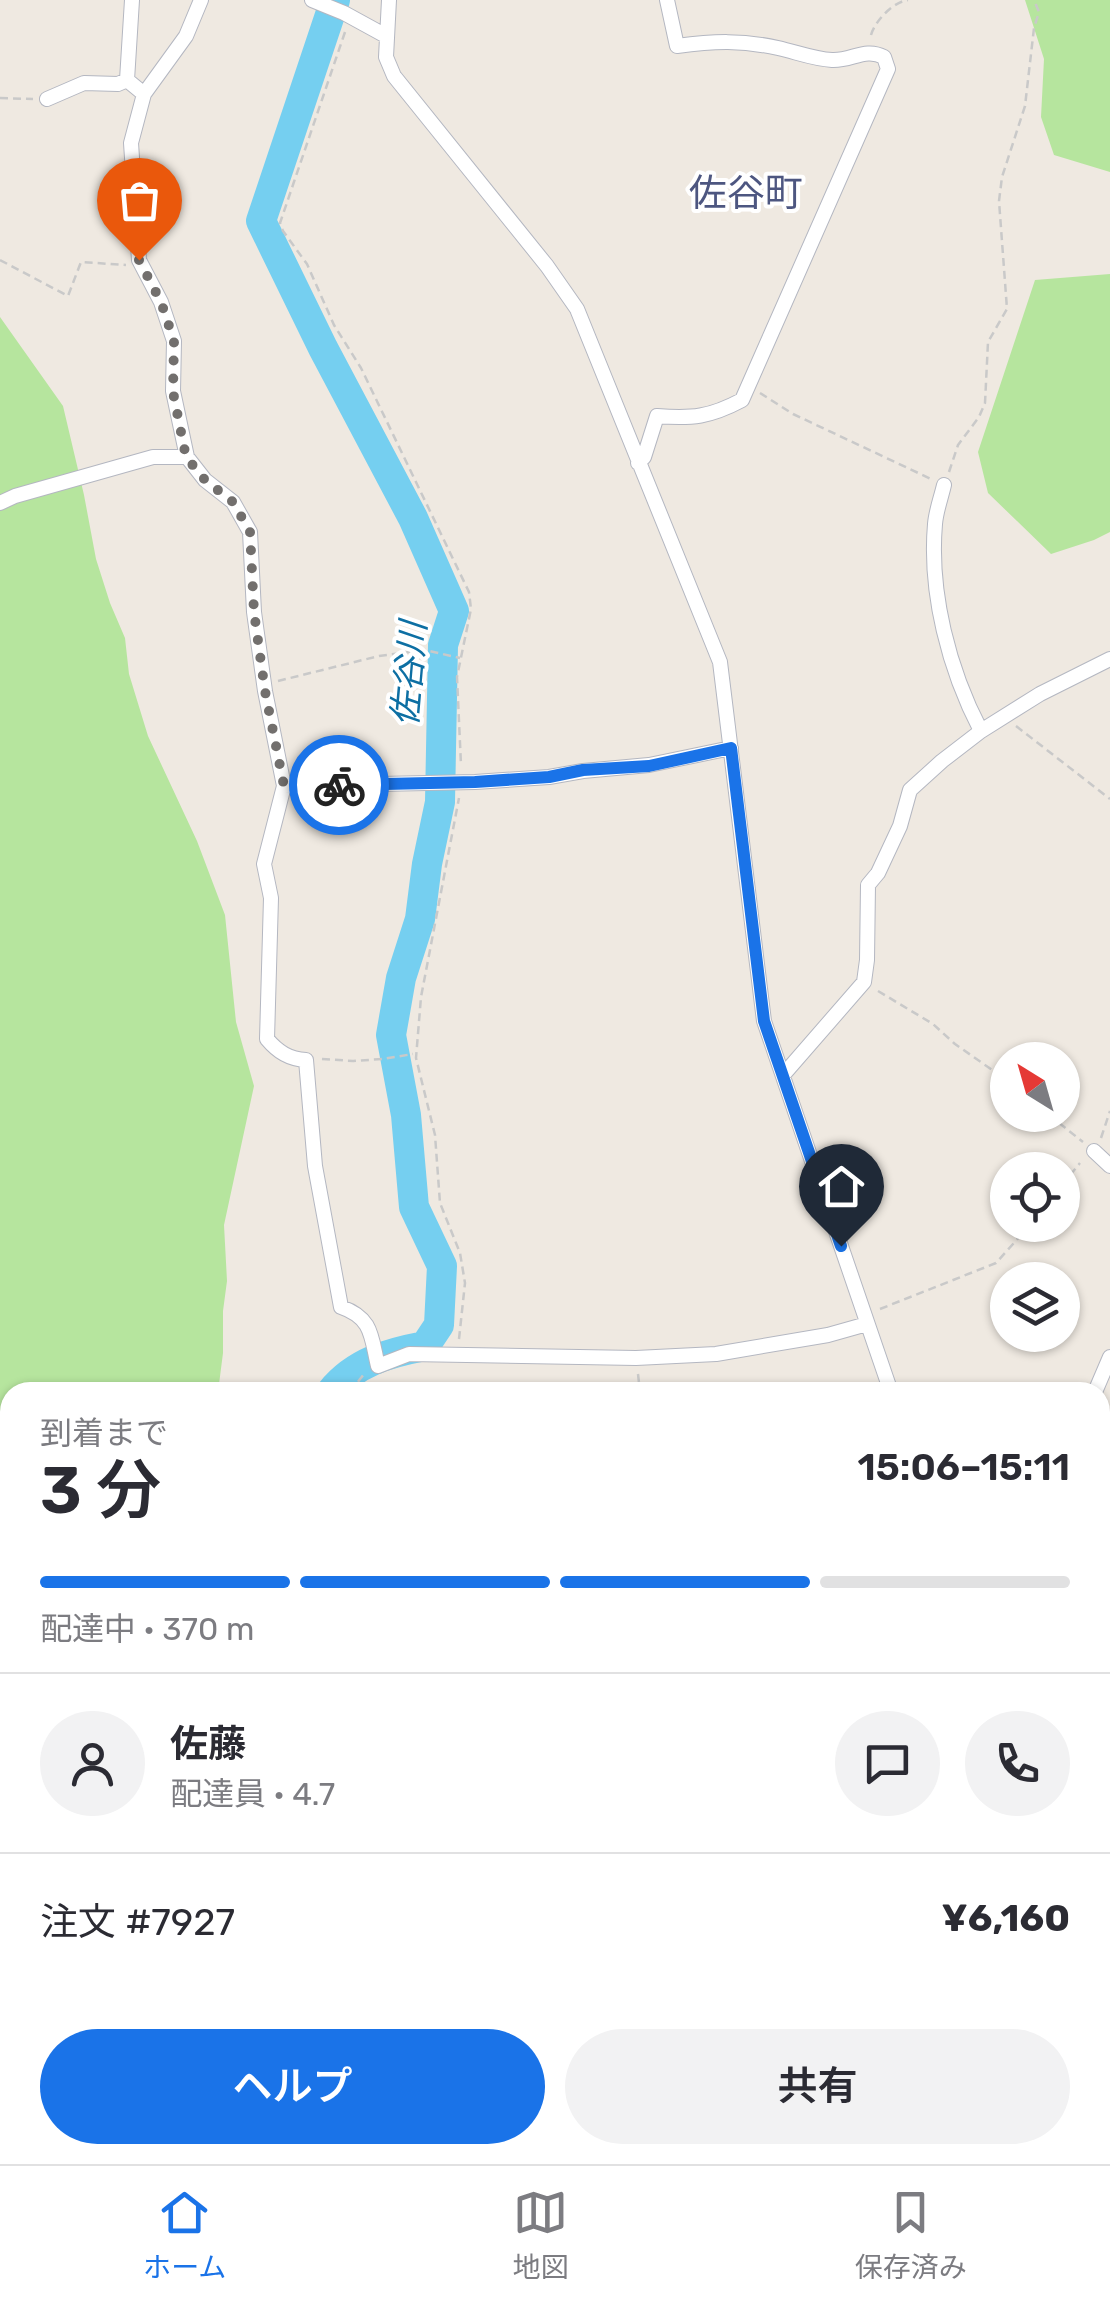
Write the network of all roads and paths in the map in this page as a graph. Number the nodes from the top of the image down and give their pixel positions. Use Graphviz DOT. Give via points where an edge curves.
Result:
graph roads {
  1 [pos="132,0"];
  2 [pos="201,0"];
  3 [pos="312,0"];
  4 [pos="389,0"];
  5 [pos="668,0"];
  6 [pos="908,0"];
  7 [pos="1034,0"];
  8 [pos="353,18"];
  9 [pos="386,36"];
  10 [pos="867,52"];
  11 [pos="127,80"];
  12 [pos="144,94"];
  13 [pos="0,98"];
  14 [pos="46,99"];
  15 [pos="0,260"];
  16 [pos="139,260"];
  17 [pos="747,386"];
  18 [pos="186,457"];
  19 [pos="638,463"];
  20 [pos="944,485"];
  21 [pos="0,503"];
  22 [pos="462,658"];
  23 [pos="1110,659"];
  24 [pos="265,691"];
  25 [pos="1005,718"];
  26 [pos="981,731"];
  27 [pos="731,748"];
  28 [pos="462,782"];
  29 [pos="284,786"];
  30 [pos="1110,798"];
  31 [pos="864,982"];
  32 [pos="416,1054"];
  33 [pos="306,1060"];
  34 [pos="990,1069"];
  35 [pos="784,1074"];
  36 [pos="1071,1132"];
  37 [pos="1094,1151"];
  38 [pos="1110,1166"];
  39 [pos="1015,1242"];
  40 [pos="866,1320"];
  41 [pos="458,1355"];
  42 [pos="1110,1357"];
  43 [pos="636,1358"];
  44 [pos="378,1366"];
  45 [pos="358,1382"];
  46 [pos="639,1382"];
  47 [pos="888,1382"];
  48 [pos="1103,1382"];
  1 -- 11 [label="street"];
  2 -- 12 [label="street" via="186,36"];
  3 -- 8 [label="street"];
  4 -- 9 [label="street"];
  5 -- 10 [label="street" via="677,46 746,42 830,60"];
  6 -- 10 [label="path" via="872,29"];
  7 -- 20 [label="path" via="1039,12 1026,106 999,201 1007,310 988,342 985,403 958,445"];
  8 -- 9 [label="street"];
  8 -- 22 [label="path" via="280,223 361,368 462,577 470,609"];
  9 -- 19 [label="street" via="394,76 577,309"];
  10 -- 17 [label="street" via="884,57 888,69"];
  11 -- 12 [label="street"];
  11 -- 14 [label="street" via="84,82"];
  12 -- 16 [label="street" via="131,143"];
  13 -- 14 [label="path"];
  15 -- 16 [label="path" via="68,296 81,262 111,266"];
  16 -- 18 [label="street" via="174,341 173,392"];
  17 -- 19 [label="street" via="742,400 715,414 657,416"];
  17 -- 20 [label="path"];
  18 -- 21 [label="street" via="153,457"];
  18 -- 24 [label="street" via="233,502 250,532"];
  19 -- 27 [label="street" via="720,662"];
  20 -- 26 [label="street" via="935,521 940,611"];
  22 -- 24 [label="path" via="426,650 379,656 280,678"];
  22 -- 28 [label="path"];
  23 -- 25 [label="street"];
  24 -- 29 [label="street"];
  25 -- 26 [label="street"];
  25 -- 30 [label="path"];
  26 -- 31 [label="street" via="910,790 900,826 868,885"];
  27 -- 28 [label="street" via="649,766"];
  27 -- 35 [label="street" via="764,1021"];
  28 -- 29 [label="street"];
  28 -- 32 [label="path"];
  29 -- 33 [label="street" via="264,864 271,898 268,1038 292,1059"];
  31 -- 34 [label="path"];
  31 -- 35 [label="street"];
  32 -- 33 [label="path"];
  32 -- 41 [label="path" via="435,1134 440,1202 465,1283"];
  33 -- 44 [label="street" via="315,1166 341,1307 368,1324"];
  35 -- 40 [label="street"];
  36 -- 37 [label="path"];
  37 -- 38 [label="street"];
  39 -- 40 [label="path" via="996,1263"];
  40 -- 43 [label="street" via="828,1335 716,1354"];
  40 -- 47 [label="street"];
  41 -- 43 [label="street"];
  41 -- 44 [label="street" via="409,1354"];
  42 -- 48 [label="street"];
  43 -- 46 [label="path"];
  44 -- 45 [label="path"];
}
